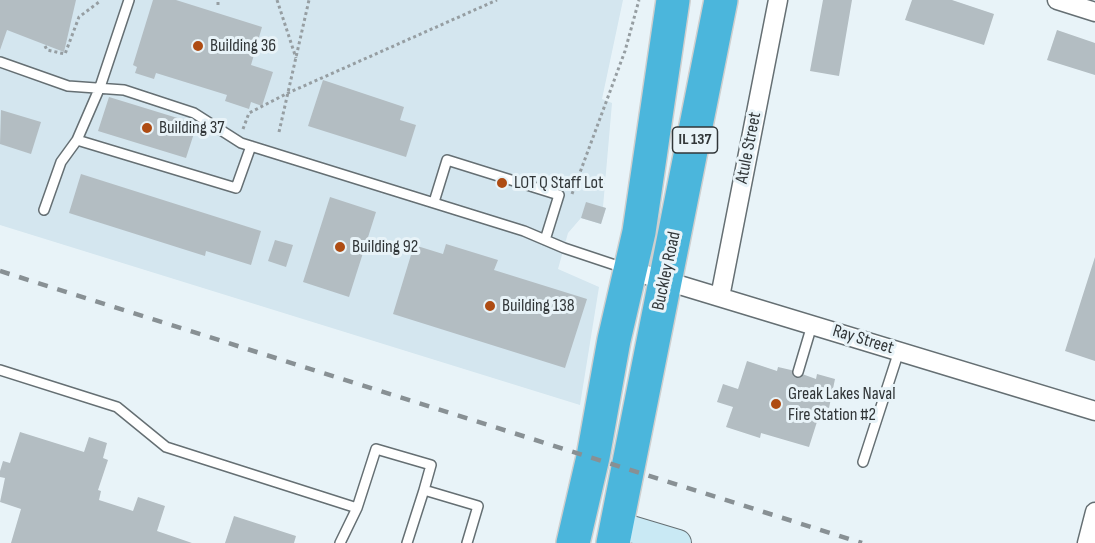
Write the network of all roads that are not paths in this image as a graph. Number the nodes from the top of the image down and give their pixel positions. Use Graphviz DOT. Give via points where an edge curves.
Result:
graph roads {
  1 [pos="129,0"];
  2 [pos="673,0"];
  3 [pos="721,0"];
  4 [pos="778,0"];
  5 [pos="1058,0"];
  6 [pos="1095,12"];
  7 [pos="0,62"];
  8 [pos="100,87"];
  9 [pos="77,140"];
  10 [pos="251,146"];
  11 [pos="434,202"];
  12 [pos="44,210"];
  13 [pos="545,240"];
  14 [pos="630,270"];
  15 [pos="665,280"];
  16 [pos="720,297"];
  17 [pos="812,325"];
  18 [pos="899,351"];
  19 [pos="0,370"];
  20 [pos="798,372"];
  21 [pos="1095,411"];
  22 [pos="863,462"];
  23 [pos="424,490"];
  24 [pos="357,508"];
  25 [pos="1095,512"];
  26 [pos="615,534"];
  27 [pos="340,543"];
  28 [pos="407,543"];
  29 [pos="467,543"];
  30 [pos="573,543"];
  31 [pos="678,543"];
  32 [pos="1087,543"];
  1 -- 8 [label="lane"];
  2 -- 14 [label="highway, Buckley Road / IL 137"];
  3 -- 15 [label="highway, Buckley Road / IL 137"];
  4 -- 16 [label="street, Atule Street"];
  5 -- 6 [label="street"];
  7 -- 8 [label="lane" via="68,86"];
  8 -- 9 [label="lane"];
  8 -- 10 [label="lane" via="124,90 194,113"];
  9 -- 10 [label="lane" via="236,188"];
  9 -- 12 [label="lane" via="61,162"];
  10 -- 11 [label="lane"];
  11 -- 13 [label="lane"];
  11 -- 13 [label="lane" via="447,160 559,195"];
  13 -- 14 [label="lane"];
  14 -- 15 [label="street, Ray Street"];
  14 -- 30 [label="highway, Buckley Road / IL 137"];
  15 -- 16 [label="street, Ray Street"];
  15 -- 26 [label="highway, Buckley Road / IL 137"];
  16 -- 17 [label="street, Ray Street"];
  17 -- 18 [label="street, Ray Street"];
  17 -- 20 [label="lane"];
  18 -- 21 [label="street, Ray Street"];
  18 -- 22 [label="lane"];
  19 -- 24 [label="lane" via="117,407 166,447"];
  23 -- 24 [label="lane" via="431,465 376,449"];
  23 -- 28 [label="lane"];
  23 -- 29 [label="lane" via="478,506"];
  24 -- 27 [label="lane"];
  25 -- 32 [label="street"];
  26 -- 31 [label="street"];
}
